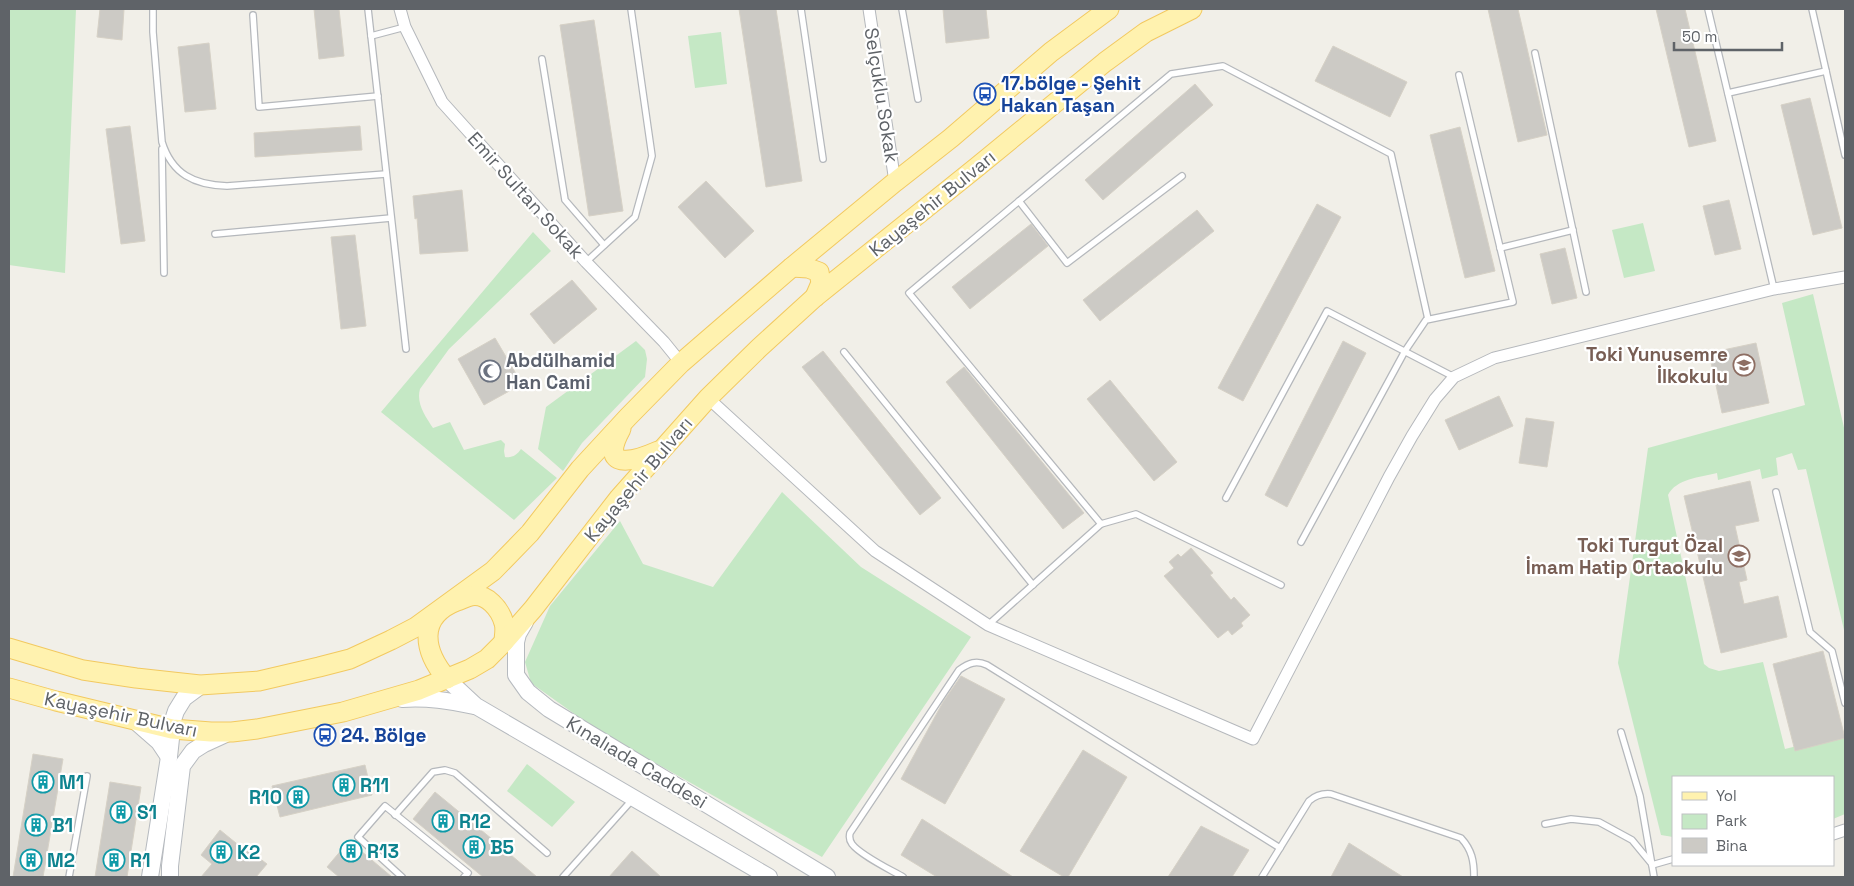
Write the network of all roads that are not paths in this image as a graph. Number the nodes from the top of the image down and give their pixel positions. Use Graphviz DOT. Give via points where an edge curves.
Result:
graph roads {
  1 [pos="153,9"];
  2 [pos="368,9"];
  3 [pos="400,9"];
  4 [pos="631,9"];
  5 [pos="801,9"];
  6 [pos="869,9"];
  7 [pos="902,9"];
  8 [pos="1109,9"];
  9 [pos="1192,9"];
  10 [pos="1708,9"];
  11 [pos="1812,9"];
  12 [pos="253,15"];
  13 [pos="404,27"];
  14 [pos="371,36"];
  15 [pos="1535,53"];
  16 [pos="542,60"];
  17 [pos="1826,71"];
  18 [pos="1459,75"];
  19 [pos="1728,93"];
  20 [pos="378,96"];
  21 [pos="918,99"];
  22 [pos="162,142"];
  23 [pos="1845,155"];
  24 [pos="823,159"];
  25 [pos="386,174"];
  26 [pos="1182,176"];
  27 [pos="895,182"];
  28 [pos="1019,201"];
  29 [pos="391,218"];
  30 [pos="1573,230"];
  31 [pos="215,234"];
  32 [pos="604,245"];
  33 [pos="1500,248"];
  34 [pos="586,262"];
  35 [pos="792,267"];
  36 [pos="164,273"];
  37 [pos="1845,277"];
  38 [pos="1774,289"];
  39 [pos="1586,292"];
  40 [pos="815,297"];
  41 [pos="1428,319"];
  42 [pos="406,349"];
  43 [pos="1405,351"];
  44 [pos="844,352"];
  45 [pos="681,363"];
  46 [pos="1454,377"];
  47 [pos="708,398"];
  48 [pos="628,417"];
  49 [pos="663,449"];
  50 [pos="1776,492"];
  51 [pos="1226,498"];
  52 [pos="1101,524"];
  53 [pos="1302,542"];
  54 [pos="1033,585"];
  55 [pos="1282,585"];
  56 [pos="447,605"];
  57 [pos="533,609"];
  58 [pos="988,625"];
  59 [pos="504,642"];
  60 [pos="16,650"];
  61 [pos="516,675"];
  62 [pos="447,679"];
  63 [pos="203,684"];
  64 [pos="9,688"];
  65 [pos="385,699"];
  66 [pos="1845,703"];
  67 [pos="476,706"];
  68 [pos="135,721"];
  69 [pos="172,729"];
  70 [pos="232,732"];
  71 [pos="1622,732"];
  72 [pos="169,758"];
  73 [pos="87,776"];
  74 [pos="633,798"];
  75 [pos="395,814"];
  76 [pos="1545,824"];
  77 [pos="1280,848"];
  78 [pos="547,854"];
  79 [pos="1672,859"];
  80 [pos="1652,865"];
  81 [pos="69,877"];
  82 [pos="150,877"];
  83 [pos="170,877"];
  84 [pos="402,877"];
  85 [pos="464,877"];
  86 [pos="565,877"];
  87 [pos="769,877"];
  88 [pos="826,877"];
  89 [pos="903,877"];
  90 [pos="1262,877"];
  91 [pos="1474,877"];
  92 [pos="1654,877"];
  1 -- 22 [label="lane"];
  2 -- 14 [label="lane"];
  3 -- 13 [label="street, Emir Sultan Sokak"];
  4 -- 32 [label="lane" via="652,156 635,216"];
  5 -- 24 [label="lane"];
  6 -- 27 [label="street, Selçuklu Sokak"];
  7 -- 21 [label="lane"];
  8 -- 27 [label="main road, Kayaşehir Bulvarı" via="1051,52"];
  9 -- 40 [label="main road, Kayaşehir Bulvarı" via="1146,32 1105,62"];
  10 -- 19 [label="lane"];
  11 -- 17 [label="lane"];
  12 -- 20 [label="lane" via="259,107"];
  13 -- 14 [label="lane"];
  13 -- 34 [label="street, Emir Sultan Sokak" via="442,102"];
  14 -- 20 [label="lane"];
  15 -- 30 [label="lane"];
  16 -- 32 [label="lane" via="565,200"];
  17 -- 19 [label="lane"];
  17 -- 23 [label="lane"];
  18 -- 33 [label="lane"];
  19 -- 38 [label="lane"];
  20 -- 25 [label="lane"];
  22 -- 25 [label="lane" via="172,165 183,174 212,186"];
  22 -- 36 [label="lane"];
  25 -- 29 [label="lane"];
  26 -- 28 [label="lane" via="1067,263"];
  27 -- 35 [label="main road, Kayaşehir Bulvarı"];
  28 -- 41 [label="lane" via="1171,74 1223,66 1391,154"];
  28 -- 52 [label="lane" via="909,293"];
  29 -- 31 [label="lane"];
  29 -- 42 [label="lane"];
  30 -- 33 [label="lane"];
  30 -- 39 [label="lane"];
  32 -- 34 [label="lane"];
  33 -- 41 [label="lane" via="1512,302"];
  34 -- 45 [label="street, Emir Sultan Sokak"];
  35 -- 40 [label="main road" via="819,272 822,283"];
  35 -- 45 [label="main road, Kayaşehir Bulvarı"];
  37 -- 38 [label="street"];
  38 -- 46 [label="street" via="1494,358"];
  40 -- 47 [label="main road, Kayaşehir Bulvarı"];
  41 -- 43 [label="lane"];
  43 -- 46 [label="lane"];
  43 -- 51 [label="lane" via="1327,311"];
  43 -- 53 [label="lane"];
  44 -- 54 [label="lane"];
  45 -- 48 [label="main road, Kayaşehir Bulvarı"];
  46 -- 58 [label="street" via="1436,399 1388,477 1254,738"];
  47 -- 49 [label="main road, Kayaşehir Bulvarı"];
  47 -- 58 [label="street" via="875,551"];
  48 -- 49 [label="main road" via="614,442 613,450 617,457 630,462"];
  48 -- 56 [label="main road, Kayaşehir Bulvarı" via="580,469 518,546 493,571"];
  49 -- 57 [label="main road, Kayaşehir Bulvarı" via="618,498"];
  50 -- 66 [label="lane" via="1810,632 1832,651"];
  52 -- 54 [label="lane"];
  52 -- 55 [label="lane" via="1136,514"];
  54 -- 58 [label="lane"];
  56 -- 59 [label="main road" via="473,595 487,598 497,608 504,624"];
  56 -- 62 [label="main road" via="433,618 427,633 436,666"];
  56 -- 63 [label="main road, Kayaşehir Bulvarı" via="391,640 350,659 258,681"];
  57 -- 59 [label="main road, Kayaşehir Bulvarı"];
  57 -- 61 [label="main road" via="518,634"];
  59 -- 61 [label="main road, Kınalıada Caddesi"];
  59 -- 62 [label="main road, Kayaşehir Bulvarı" via="487,659"];
  60 -- 63 [label="main road, Kayaşehir Bulvarı" via="92,671"];
  61 -- 88 [label="main road, Kınalıada Caddesi" via="528,692 549,708"];
  62 -- 65 [label="main road, Kayaşehir Bulvarı"];
  62 -- 67 [label="main road, Kınalıada Caddesi"];
  63 -- 69 [label="main road" via="184,698 176,711"];
  64 -- 68 [label="main road, Kayaşehir Bulvarı"];
  65 -- 67 [label="main road" via="423,698"];
  65 -- 70 [label="main road, Kayaşehir Bulvarı" via="343,712"];
  67 -- 74 [label="main road, Kınalıada Caddesi"];
  68 -- 69 [label="main road, Kayaşehir Bulvarı"];
  68 -- 72 [label="main road" via="159,742"];
  69 -- 70 [label="main road, Kayaşehir Bulvarı"];
  69 -- 72 [label="main road"];
  70 -- 83 [label="main road" via="193,751 182,766"];
  71 -- 80 [label="lane" via="1640,796"];
  72 -- 82 [label="main road"];
  73 -- 81 [label="lane"];
  74 -- 86 [label="lane"];
  74 -- 87 [label="main road, Kınalıada Caddesi"];
  75 -- 78 [label="lane" via="433,772 445,770 455,773"];
  75 -- 84 [label="lane" via="385,806 358,837"];
  75 -- 85 [label="lane" via="468,873"];
  76 -- 80 [label="lane" via="1571,819 1600,822 1632,840"];
  77 -- 89 [label="lane" via="987,665 974,662 959,670 850,833 852,845 859,851"];
  77 -- 90 [label="lane"];
  77 -- 91 [label="lane" via="1309,801 1319,794 1331,794 1461,838 1472,854"];
  79 -- 80 [label="lane"];
  80 -- 92 [label="lane"];
}
